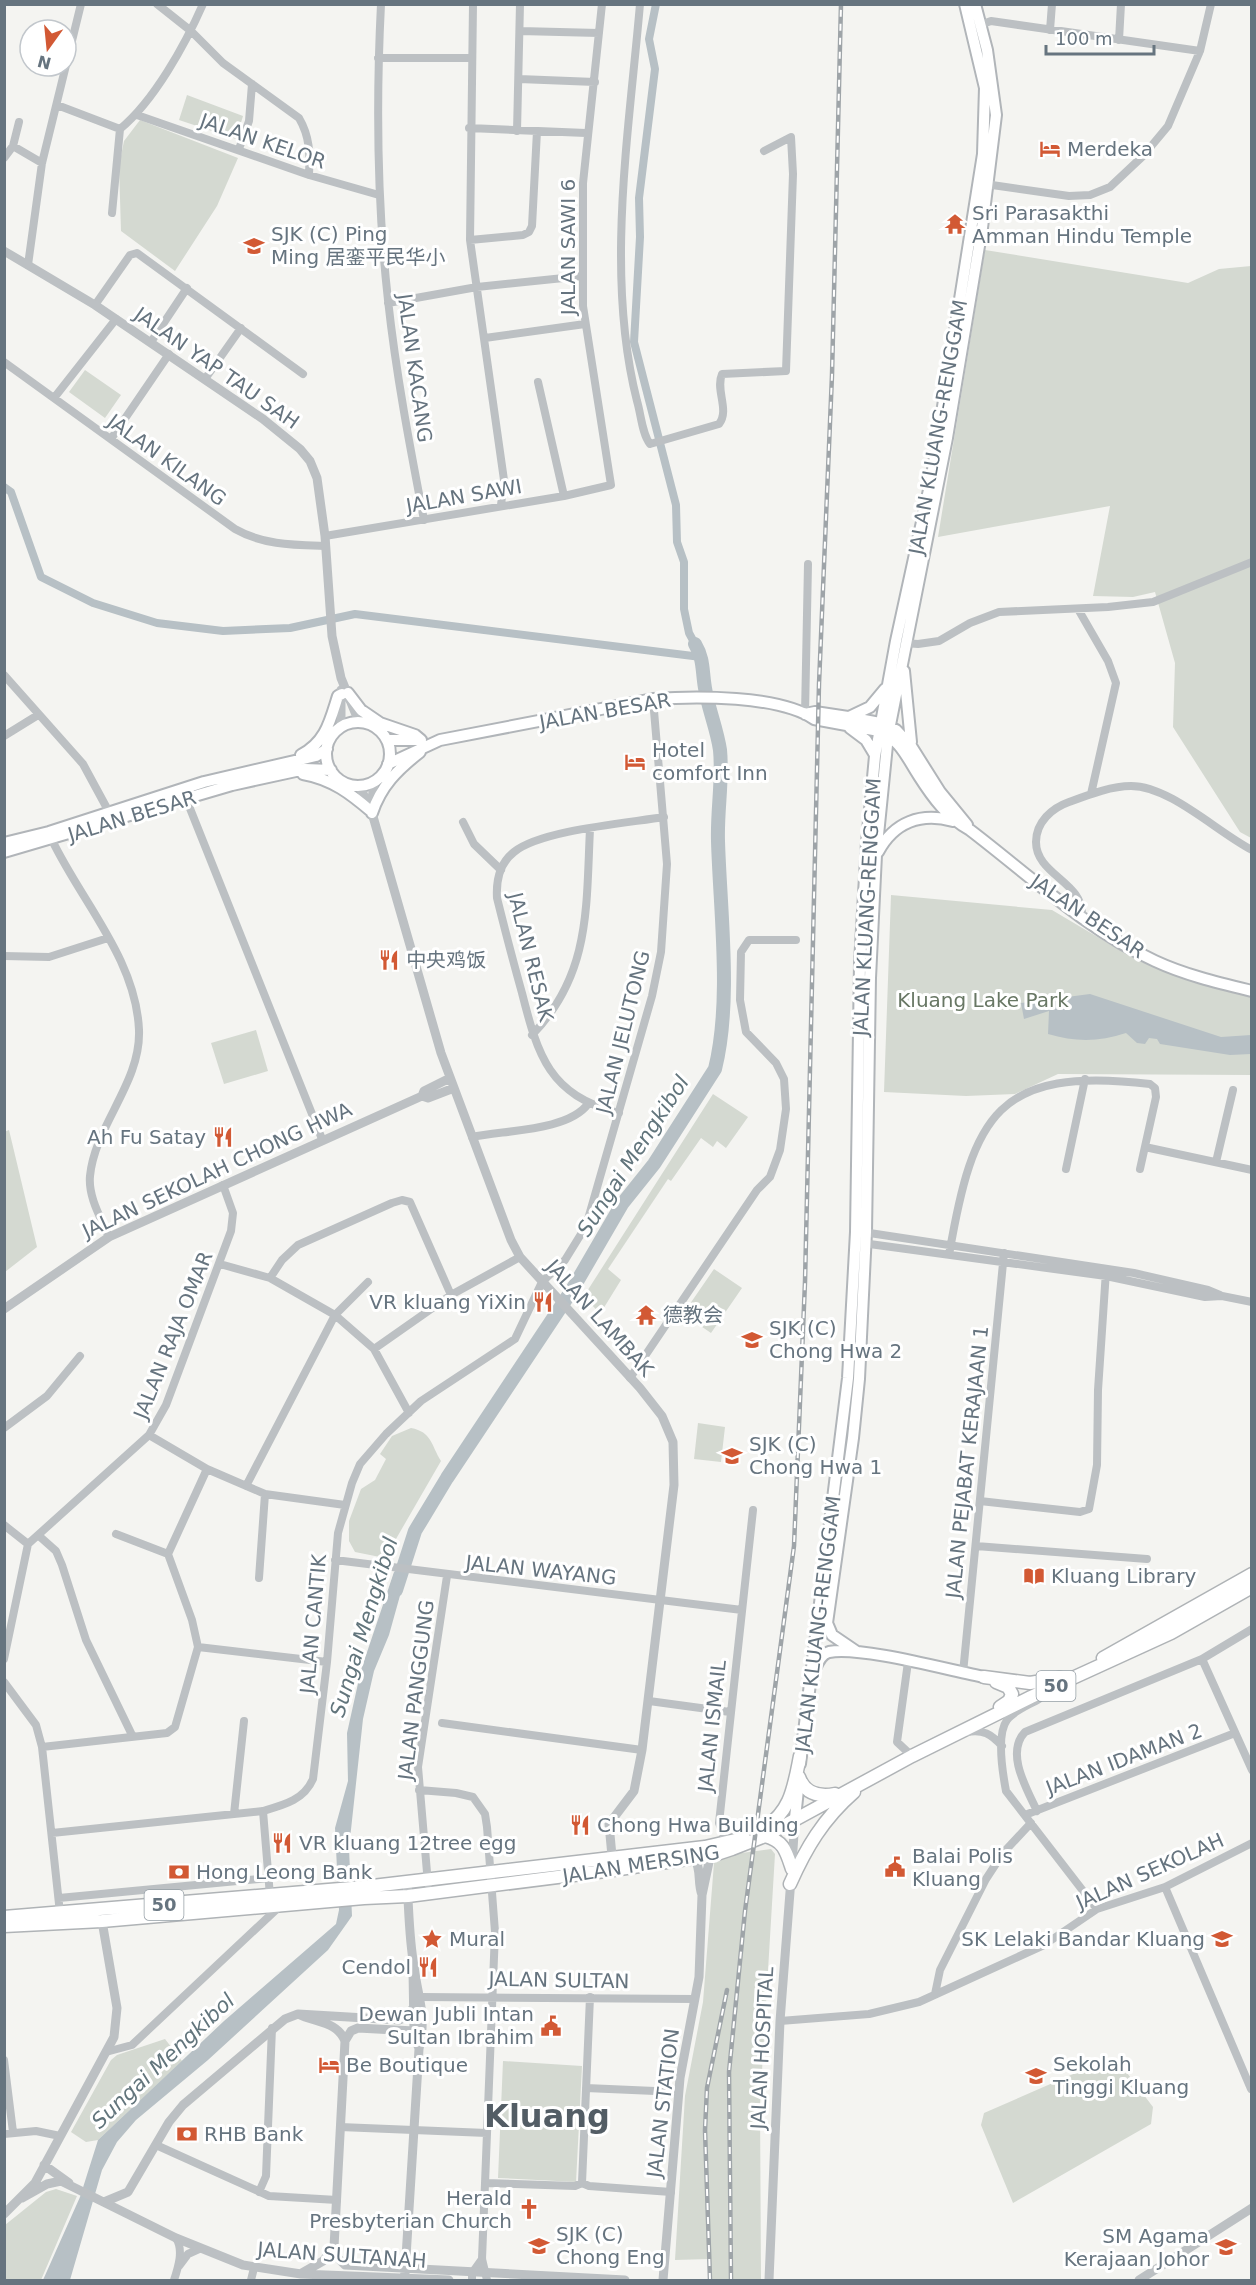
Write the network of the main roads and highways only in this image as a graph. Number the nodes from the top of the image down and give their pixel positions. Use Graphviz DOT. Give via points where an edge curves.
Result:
graph roads {
  1 [pos="965,4"];
  2 [pos="975,4"];
  3 [pos="976,26"];
  4 [pos="901,642"];
  5 [pos="903,659"];
  6 [pos="887,687"];
  7 [pos="847,721"];
  8 [pos="884,729"];
  9 [pos="387,740"];
  10 [pos="422,744"];
  11 [pos="912,746"];
  12 [pos="327,749"];
  13 [pos="875,756"];
  14 [pos="388,764"];
  15 [pos="288,768"];
  16 [pos="331,770"];
  17 [pos="954,821"];
  18 [pos="970,830"];
  19 [pos="4,843"];
  20 [pos="4,852"];
  21 [pos="876,855"];
  22 [pos="1251,991"];
  23 [pos="861,1238"];
  24 [pos="1251,1575"];
  25 [pos="1247,1590"];
  26 [pos="857,1652"];
  27 [pos="810,1677"];
  28 [pos="984,1677"];
  29 [pos="954,1735"];
  30 [pos="800,1756"];
  31 [pos="799,1777"];
  32 [pos="870,1778"];
  33 [pos="843,1793"];
  34 [pos="795,1818"];
  35 [pos="765,1832"];
  36 [pos="612,1856"];
  37 [pos="638,1865"];
  38 [pos="792,1869"];
  39 [pos="790,1884"];
  40 [pos="364,1893"];
  41 [pos="324,1896"];
  42 [pos="4,1917"];
  43 [pos="4,1926"];
  1 -- 3 [label="main road, JALAN KLUANG-RENGGAM"];
  2 -- 3 [label="main road, JALAN KLUANG-RENGGAM"];
  3 -- 4 [label="main road, JALAN KLUANG-RENGGAM" via="986,95 984,184"];
  4 -- 5 [label="main road, JALAN KLUANG-RENGGAM"];
  4 -- 6 [label="main road, JALAN KLUANG-RENGGAM"];
  5 -- 8 [label="main road, JALAN KLUANG-RENGGAM"];
  5 -- 11 [label="main road"];
  6 -- 7 [label="main road" via="870,707"];
  6 -- 8 [label="main road, JALAN KLUANG-RENGGAM"];
  7 -- 8 [label="main road, JALAN BESAR"];
  7 -- 10 [label="main road, JALAN BESAR" via="814,720 806,714 768,704 720,698 653,699"];
  7 -- 13 [label="main road"];
  8 -- 11 [label="main road, JALAN BESAR"];
  8 -- 13 [label="main road, JALAN KLUANG-RENGGAM"];
  8 -- 17 [label="main road, JALAN BESAR" via="902,747 924,784"];
  8 -- 21 [label="main road, JALAN KLUANG-RENGGAM"];
  9 -- 10 [label="main road, JALAN BESAR"];
  9 -- 12 [label="main road" via="375,727 359,722 341,727"];
  9 -- 14 [label="main road"];
  10 -- 14 [label="main road, JALAN BESAR"];
  10 -- 15 [label="main road" via="421,751 384,786 372,812 357,797 334,784"];
  10 -- 15 [label="main road" via="415,735 380,723 345,693 338,696 328,729 318,744"];
  11 -- 18 [label="main road, JALAN BESAR" via="940,792"];
  12 -- 15 [label="main road, JALAN BESAR"];
  12 -- 16 [label="main road"];
  13 -- 23 [label="main road, JALAN KLUANG-RENGGAM" via="860,963"];
  14 -- 16 [label="main road, JALAN BESAR" via="374,782 358,785 343,781"];
  15 -- 16 [label="main road, JALAN BESAR"];
  15 -- 19 [label="main road, JALAN BESAR" via="204,782"];
  15 -- 20 [label="main road, JALAN BESAR"];
  17 -- 18 [label="main road, JALAN BESAR"];
  17 -- 21 [label="main road" via="937,818 899,826 891,831"];
  18 -- 22 [label="main road, JALAN BESAR" via="1125,945 1156,961"];
  21 -- 23 [label="main road, JALAN KLUANG-RENGGAM"];
  23 -- 26 [label="main road, JALAN KLUANG-RENGGAM" via="855,1418 827,1623 832,1635"];
  23 -- 27 [label="main road, JALAN KLUANG-RENGGAM" via="842,1436"];
  24 -- 28 [label="highway" via="1078,1671 1051,1682"];
  25 -- 29 [label="highway, JALAN MERSING / 50" via="1171,1633"];
  26 -- 27 [label="main road" via="828,1652"];
  26 -- 28 [label="main road"];
  27 -- 30 [label="main road, JALAN KLUANG-RENGGAM"];
  28 -- 29 [label="highway" via="1008,1687 1012,1697"];
  29 -- 32 [label="highway, JALAN MERSING / 50"];
  30 -- 31 [label="main road, JALAN KLUANG-RENGGAM"];
  30 -- 35 [label="highway" via="793,1793"];
  31 -- 33 [label="highway" via="806,1789 816,1794"];
  31 -- 34 [label="main road, JALAN KLUANG-RENGGAM"];
  32 -- 33 [label="highway, JALAN MERSING / 50"];
  32 -- 39 [label="highway" via="820,1827"];
  33 -- 34 [label="highway, JALAN MERSING / 50"];
  34 -- 35 [label="highway, JALAN MERSING / 50"];
  35 -- 36 [label="highway, JALAN MERSING / 50" via="705,1847"];
  35 -- 37 [label="highway, JALAN MERSING / 50" via="714,1855"];
  35 -- 38 [label="highway" via="785,1847"];
  36 -- 37 [label="highway" via="618,1863"];
  36 -- 40 [label="highway, JALAN MERSING / 50" via="407,1882"];
  37 -- 40 [label="highway, JALAN MERSING / 50" via="429,1894"];
  40 -- 41 [label="highway, JALAN MERSING / 50"];
  41 -- 42 [label="highway, JALAN MERSING / 50" via="270,1896"];
  41 -- 43 [label="highway, JALAN MERSING / 50" via="279,1906"];
}
